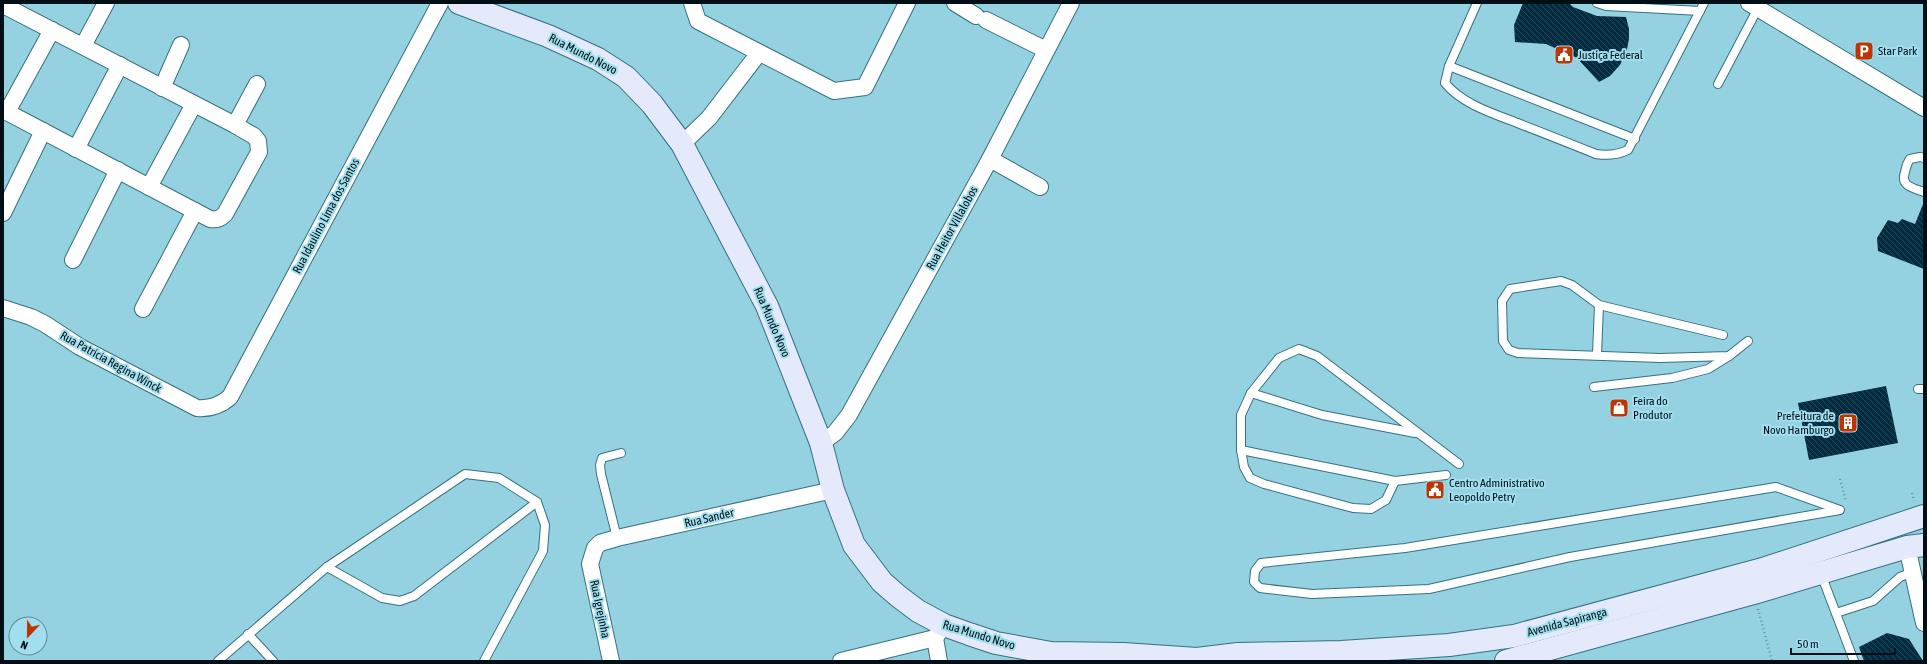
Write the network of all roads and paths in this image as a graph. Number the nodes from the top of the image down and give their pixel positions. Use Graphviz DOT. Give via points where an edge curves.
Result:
graph roads {
  1 [pos="106,3"];
  2 [pos="440,3"];
  3 [pos="459,3"];
  4 [pos="692,3"];
  5 [pos="908,3"];
  6 [pos="955,3"];
  7 [pos="1070,3"];
  8 [pos="1477,3"];
  9 [pos="1597,3"];
  10 [pos="1704,3"];
  11 [pos="5,5"];
  12 [pos="1754,6"];
  13 [pos="1700,11"];
  14 [pos="52,30"];
  15 [pos="181,45"];
  16 [pos="83,46"];
  17 [pos="1046,50"];
  18 [pos="759,52"];
  19 [pos="120,65"];
  20 [pos="1449,66"];
  21 [pos="256,84"];
  22 [pos="1718,84"];
  23 [pos="162,88"];
  24 [pos="194,104"];
  25 [pos="1924,108"];
  26 [pos="5,111"];
  27 [pos="234,125"];
  28 [pos="43,131"];
  29 [pos="1635,139"];
  30 [pos="682,144"];
  31 [pos="76,148"];
  32 [pos="1924,158"];
  33 [pos="990,159"];
  34 [pos="118,170"];
  35 [pos="149,186"];
  36 [pos="1040,187"];
  37 [pos="1924,192"];
  38 [pos="195,211"];
  39 [pos="3,213"];
  40 [pos="73,260"];
  41 [pos="1599,305"];
  42 [pos="3,308"];
  43 [pos="143,309"];
  44 [pos="1723,335"];
  45 [pos="1748,341"];
  46 [pos="1598,355"];
  47 [pos="1729,356"];
  48 [pos="1594,387"];
  49 [pos="1251,393"];
  50 [pos="197,408"];
  51 [pos="1418,433"];
  52 [pos="821,443"];
  53 [pos="1241,450"];
  54 [pos="621,453"];
  55 [pos="1459,464"];
  56 [pos="1446,475"];
  57 [pos="1840,479"];
  58 [pos="1395,482"];
  59 [pos="833,490"];
  60 [pos="1844,493"];
  61 [pos="1912,493"];
  62 [pos="1913,497"];
  63 [pos="537,502"];
  64 [pos="1924,516"];
  65 [pos="617,538"];
  66 [pos="1916,546"];
  67 [pos="1350,554"];
  68 [pos="591,557"];
  69 [pos="327,567"];
  70 [pos="1913,572"];
  71 [pos="1821,573"];
  72 [pos="1754,593"];
  73 [pos="1836,613"];
  74 [pos="1924,623"];
  75 [pos="939,632"];
  76 [pos="248,634"];
  77 [pos="1238,654"];
  78 [pos="1060,657"];
  79 [pos="1197,660"];
  80 [pos="218,661"];
  81 [pos="273,661"];
  82 [pos="484,661"];
  83 [pos="611,661"];
  84 [pos="841,661"];
  85 [pos="939,661"];
  86 [pos="1262,661"];
  87 [pos="1506,661"];
  88 [pos="1772,661"];
  89 [pos="1854,661"];
  1 -- 16 [label="street"];
  2 -- 50 [label="street, Rua Idaulino Lima dos Santos" via="230,397 222,404 206,409"];
  3 -- 30 [label="main road, Rua Mundo Novo" via="548,36 614,68 652,104"];
  4 -- 18 [label="street" via="698,21"];
  5 -- 18 [label="street" via="865,87 834,91"];
  6 -- 17 [label="street"];
  7 -- 17 [label="street, Rua Heitor Villalobos"];
  8 -- 20 [label="lane"];
  9 -- 13 [label="lane" via="1606,6"];
  10 -- 13 [label="lane"];
  11 -- 14 [label="street"];
  12 -- 22 [label="lane"];
  12 -- 25 [label="street"];
  13 -- 29 [label="lane"];
  14 -- 16 [label="street"];
  14 -- 26 [label="street"];
  15 -- 23 [label="street"];
  16 -- 19 [label="street"];
  17 -- 33 [label="street, Rua Heitor Villalobos"];
  18 -- 30 [label="street" via="709,118"];
  19 -- 23 [label="street"];
  19 -- 31 [label="street"];
  20 -- 29 [label="lane"];
  20 -- 29 [label="lane" via="1445,83 1462,99 1596,154 1621,153 1628,150"];
  21 -- 27 [label="street"];
  23 -- 24 [label="street"];
  24 -- 27 [label="street"];
  24 -- 35 [label="street"];
  26 -- 28 [label="street"];
  27 -- 38 [label="street" via="254,136 258,141 259,152 221,218 210,219"];
  28 -- 31 [label="street"];
  28 -- 39 [label="street"];
  30 -- 52 [label="main road, Rua Mundo Novo" via="767,306"];
  31 -- 34 [label="street"];
  32 -- 37 [label="lane" via="1910,160 1903,177 1905,184"];
  33 -- 36 [label="street"];
  33 -- 52 [label="street, Rua Heitor Villalobos" via="849,414 835,433"];
  34 -- 35 [label="street"];
  34 -- 40 [label="street"];
  35 -- 38 [label="street"];
  38 -- 43 [label="street"];
  41 -- 44 [label="lane"];
  41 -- 46 [label="lane"];
  41 -- 46 [label="lane" via="1572,285 1561,281 1510,289 1502,300 1503,341 1509,350 1518,353"];
  42 -- 50 [label="street, Rua Patrícia Regina Winck" via="38,321 80,348"];
  45 -- 47 [label="lane"];
  46 -- 47 [label="lane" via="1660,358"];
  47 -- 48 [label="lane" via="1708,369 1672,378"];
  49 -- 51 [label="lane" via="1322,415"];
  49 -- 51 [label="lane" via="1280,358 1299,349 1317,356"];
  49 -- 53 [label="lane" via="1241,415"];
  51 -- 55 [label="lane"];
  52 -- 59 [label="main road, Rua Mundo Novo"];
  53 -- 58 [label="lane"];
  53 -- 58 [label="lane" via="1244,467 1250,478 1354,508 1371,509 1386,500"];
  54 -- 65 [label="lane" via="602,458 600,465"];
  56 -- 58 [label="lane"];
  57 -- 60 [label="path"];
  59 -- 65 [label="street, Rua Sander"];
  59 -- 75 [label="main road, Rua Mundo Novo" via="854,544 866,562 882,582"];
  61 -- 62 [label="path"];
  63 -- 69 [label="lane" via="498,478 465,474"];
  63 -- 69 [label="lane" via="414,596 400,602 382,598"];
  63 -- 82 [label="lane" via="546,525 543,551"];
  64 -- 77 [label="main road, Avenida Sapiranga" via="1766,568 1514,636 1449,645 1341,652"];
  65 -- 68 [label="street, Rua Sander" via="600,543"];
  66 -- 70 [label="street"];
  66 -- 71 [label="main road, Avenida Sapiranga"];
  67 -- 67 [label="lane" via="1261,563 1255,571 1254,582 1260,588 1312,594 1429,589 1570,557 1840,510 1776,488 1404,548"];
  68 -- 83 [label="street, Rua Igrejinha" via="590,564"];
  69 -- 76 [label="lane"];
  70 -- 73 [label="lane" via="1900,577 1872,601"];
  70 -- 74 [label="street"];
  71 -- 72 [label="main road, Avenida Sapiranga"];
  71 -- 73 [label="lane"];
  72 -- 87 [label="main road, Avenida Sapiranga"];
  72 -- 88 [label="path"];
  73 -- 89 [label="lane"];
  75 -- 78 [label="main road, Rua Mundo Novo"];
  75 -- 84 [label="street"];
  75 -- 85 [label="street"];
  76 -- 80 [label="lane"];
  76 -- 81 [label="lane"];
  77 -- 79 [label="main road, Avenida Sapiranga"];
  77 -- 86 [label="street"];
  78 -- 79 [label="main road, Rua Mundo Novo" via="1123,654"];
}
